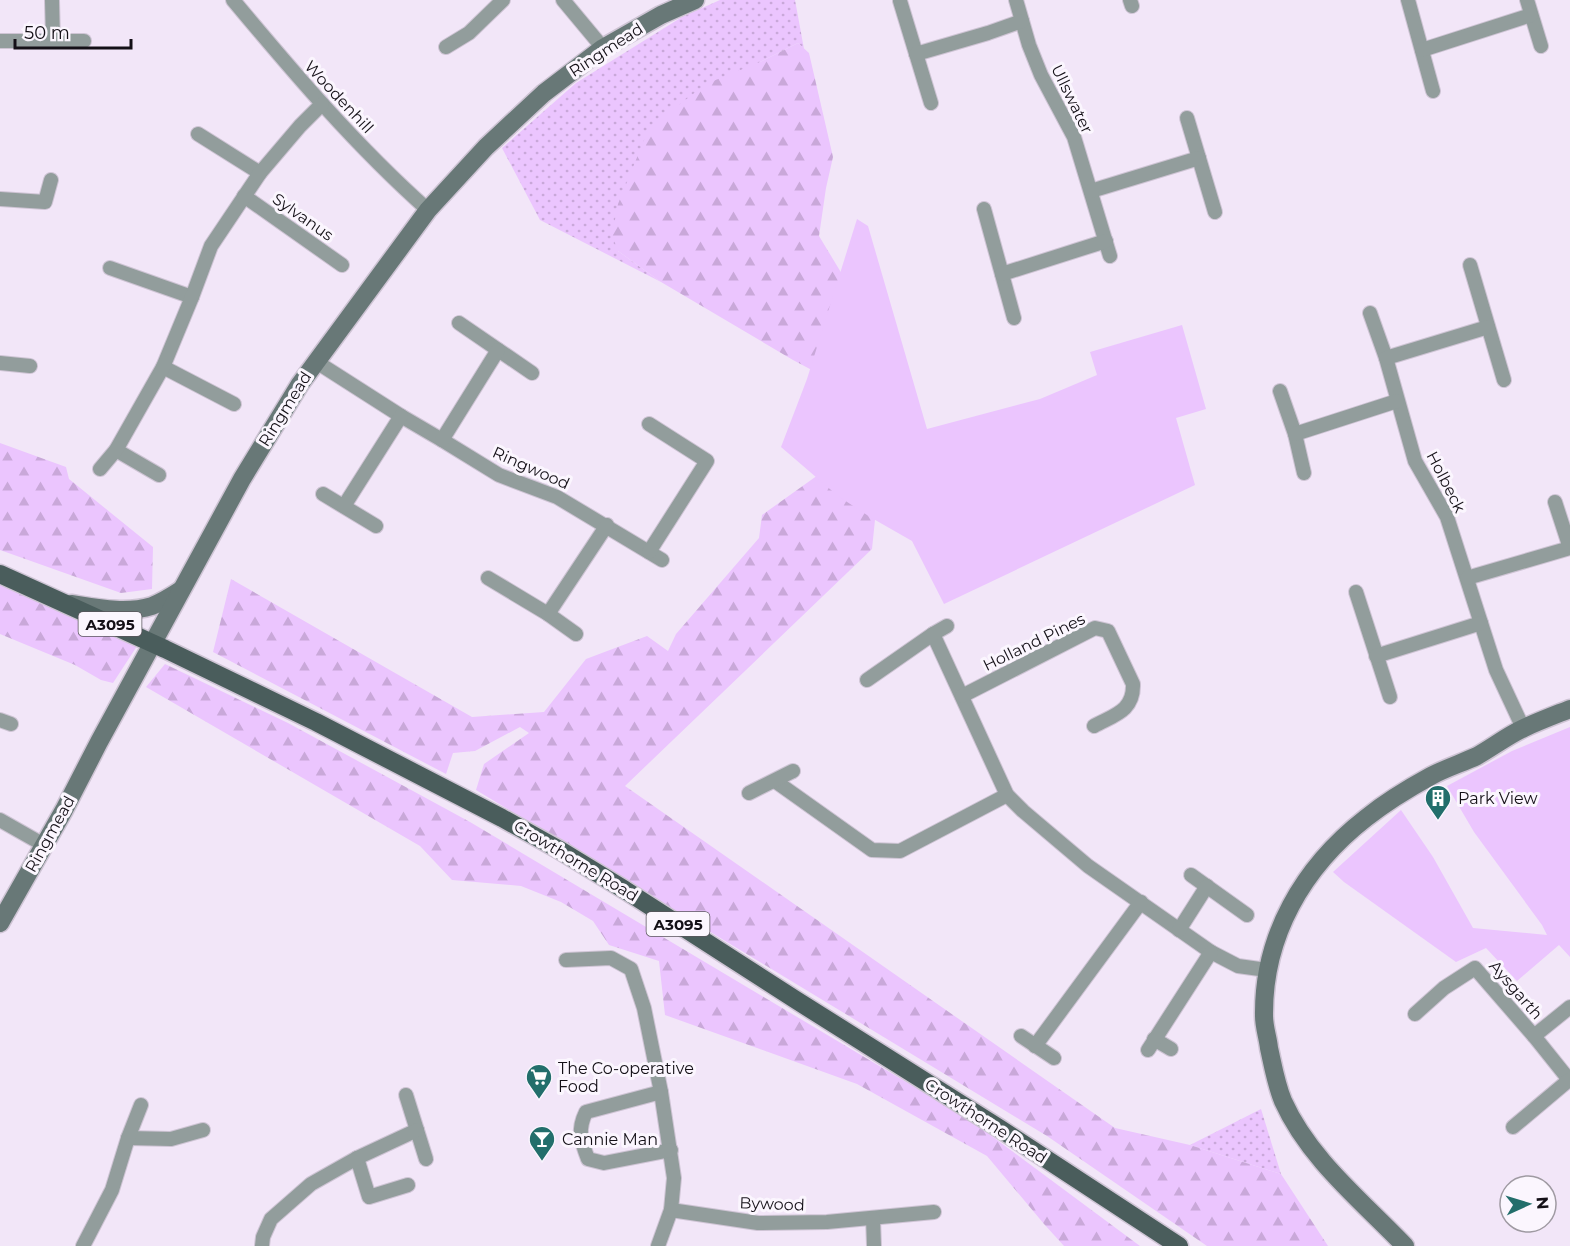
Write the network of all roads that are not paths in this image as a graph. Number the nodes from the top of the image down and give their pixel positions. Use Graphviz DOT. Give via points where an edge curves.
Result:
graph roads {
  1 [pos="52,0"];
  2 [pos="233,0"];
  3 [pos="503,0"];
  4 [pos="563,0"];
  5 [pos="695,0"];
  6 [pos="1016,0"];
  7 [pos="1408,0"];
  8 [pos="1527,0"];
  9 [pos="900,1"];
  10 [pos="1531,15"];
  11 [pos="1022,21"];
  12 [pos="0,41"];
  13 [pos="53,41"];
  14 [pos="84,41"];
  15 [pos="1541,46"];
  16 [pos="446,47"];
  17 [pos="603,48"];
  18 [pos="1422,50"];
  19 [pos="916,54"];
  20 [pos="1433,91"];
  21 [pos="931,103"];
  22 [pos="322,104"];
  23 [pos="1187,118"];
  24 [pos="198,134"];
  25 [pos="1198,158"];
  26 [pos="260,173"];
  27 [pos="51,180"];
  28 [pos="1091,192"];
  29 [pos="244,196"];
  30 [pos="0,199"];
  31 [pos="984,209"];
  32 [pos="428,210"];
  33 [pos="1215,212"];
  34 [pos="1106,241"];
  35 [pos="1110,256"];
  36 [pos="342,265"];
  37 [pos="1470,265"];
  38 [pos="110,268"];
  39 [pos="1002,274"];
  40 [pos="192,297"];
  41 [pos="1370,313"];
  42 [pos="1014,318"];
  43 [pos="459,322"];
  44 [pos="1488,327"];
  45 [pos="498,350"];
  46 [pos="1386,358"];
  47 [pos="315,361"];
  48 [pos="0,363"];
  49 [pos="30,366"];
  50 [pos="163,367"];
  51 [pos="532,373"];
  52 [pos="1504,380"];
  53 [pos="1280,391"];
  54 [pos="1397,401"];
  55 [pos="234,404"];
  56 [pos="401,416"];
  57 [pos="649,424"];
  58 [pos="1295,434"];
  59 [pos="442,440"];
  60 [pos="116,450"];
  61 [pos="100,469"];
  62 [pos="1304,473"];
  63 [pos="159,475"];
  64 [pos="323,494"];
  65 [pos="1556,502"];
  66 [pos="344,506"];
  67 [pos="607,525"];
  68 [pos="376,526"];
  69 [pos="649,552"];
  70 [pos="662,560"];
  71 [pos="0,574"];
  72 [pos="488,578"];
  73 [pos="1467,578"];
  74 [pos="181,590"];
  75 [pos="1356,591"];
  76 [pos="66,603"];
  77 [pos="548,614"];
  78 [pos="1480,623"];
  79 [pos="947,626"];
  80 [pos="576,634"];
  81 [pos="933,634"];
  82 [pos="153,644"];
  83 [pos="1376,656"];
  84 [pos="867,680"];
  85 [pos="962,696"];
  86 [pos="1390,697"];
  87 [pos="1570,709"];
  88 [pos="1094,726"];
  89 [pos="1523,728"];
  90 [pos="793,771"];
  91 [pos="775,781"];
  92 [pos="749,793"];
  93 [pos="1007,795"];
  94 [pos="0,820"];
  95 [pos="44,845"];
  96 [pos="1191,875"];
  97 [pos="1207,886"];
  98 [pos="1141,902"];
  99 [pos="1246,915"];
  100 [pos="0,923"];
  101 [pos="1179,930"];
  102 [pos="1211,952"];
  103 [pos="566,960"];
  104 [pos="1267,970"];
  105 [pos="1570,1006"];
  106 [pos="1415,1014"];
  107 [pos="1021,1036"];
  108 [pos="1534,1036"];
  109 [pos="1035,1046"];
  110 [pos="1171,1049"];
  111 [pos="1054,1058"];
  112 [pos="1570,1081"];
  113 [pos="661,1092"];
  114 [pos="406,1095"];
  115 [pos="141,1105"];
  116 [pos="1513,1127"];
  117 [pos="203,1130"];
  118 [pos="417,1130"];
  119 [pos="128,1138"];
  120 [pos="671,1150"];
  121 [pos="357,1158"];
  122 [pos="426,1159"];
  123 [pos="408,1185"];
  124 [pos="671,1210"];
  125 [pos="934,1212"];
  126 [pos="873,1218"];
  127 [pos="82,1246"];
  128 [pos="262,1246"];
  129 [pos="658,1246"];
  130 [pos="874,1246"];
  131 [pos="1179,1246"];
  132 [pos="1406,1246"];
  1 -- 13 [label="street"];
  2 -- 22 [label="street, Woodenhill"];
  3 -- 16 [label="street" via="469,33"];
  4 -- 17 [label="street"];
  5 -- 17 [label="street, Ringmead"];
  6 -- 11 [label="street, Ullswater"];
  7 -- 18 [label="street"];
  8 -- 10 [label="street"];
  9 -- 19 [label="street"];
  10 -- 15 [label="street"];
  10 -- 18 [label="street"];
  11 -- 19 [label="street"];
  11 -- 28 [label="street, Ullswater" via="1041,75 1074,137"];
  12 -- 13 [label="street"];
  13 -- 14 [label="street"];
  17 -- 32 [label="street, Ringmead" via="524,111"];
  18 -- 20 [label="street"];
  19 -- 21 [label="street"];
  22 -- 26 [label="street"];
  22 -- 32 [label="street, Woodenhill"];
  23 -- 25 [label="street"];
  24 -- 26 [label="street"];
  25 -- 28 [label="street"];
  25 -- 33 [label="street"];
  26 -- 29 [label="street"];
  27 -- 30 [label="street" via="45,202"];
  28 -- 34 [label="street, Ullswater"];
  29 -- 36 [label="street, Sylvanus"];
  29 -- 40 [label="street" via="211,246"];
  31 -- 39 [label="street"];
  32 -- 47 [label="street, Ringmead"];
  34 -- 35 [label="street, Ullswater"];
  34 -- 39 [label="street"];
  37 -- 44 [label="street"];
  38 -- 40 [label="street"];
  39 -- 42 [label="street"];
  40 -- 50 [label="street"];
  41 -- 46 [label="street, Holbeck"];
  43 -- 45 [label="street"];
  44 -- 46 [label="street"];
  44 -- 52 [label="street"];
  45 -- 51 [label="street"];
  45 -- 59 [label="street"];
  46 -- 54 [label="street, Holbeck"];
  47 -- 56 [label="street, Ringwood"];
  47 -- 74 [label="street, Ringmead"];
  48 -- 49 [label="street"];
  50 -- 55 [label="street"];
  50 -- 60 [label="street"];
  53 -- 58 [label="street"];
  54 -- 58 [label="street"];
  54 -- 73 [label="street, Holbeck" via="1415,461 1448,517"];
  56 -- 59 [label="street, Ringwood"];
  56 -- 66 [label="street"];
  57 -- 69 [label="street" via="707,461"];
  58 -- 62 [label="street"];
  59 -- 67 [label="street, Ringwood" via="499,475 557,497"];
  60 -- 61 [label="street"];
  60 -- 63 [label="street"];
  64 -- 66 [label="street"];
  65 -- 73 [label="street" via="1570,548"];
  66 -- 68 [label="street"];
  67 -- 69 [label="street, Ringwood"];
  67 -- 77 [label="street"];
  69 -- 70 [label="street, Ringwood"];
  71 -- 76 [label="main road, Crowthorne Road / A3095"];
  72 -- 77 [label="street"];
  73 -- 78 [label="street, Holbeck"];
  74 -- 76 [label="street" via="158,604 140,608 120,610"];
  74 -- 82 [label="street, Ringmead"];
  75 -- 83 [label="street"];
  76 -- 82 [label="main road, Crowthorne Road / A3095"];
  77 -- 80 [label="street"];
  78 -- 83 [label="street"];
  78 -- 89 [label="street, Holbeck" via="1496,670"];
  79 -- 81 [label="street"];
  81 -- 84 [label="street"];
  81 -- 85 [label="street"];
  82 -- 95 [label="street, Ringmead"];
  82 -- 131 [label="main road, Crowthorne Road / A3095" via="326,727 568,855"];
  83 -- 86 [label="street"];
  85 -- 88 [label="street, Holland Pines" via="1095,628 1108,631 1133,690 1123,711"];
  85 -- 93 [label="street"];
  87 -- 89 [label="street"];
  89 -- 104 [label="street" via="1388,802 1332,848 1301,885 1281,926"];
  90 -- 91 [label="street"];
  91 -- 92 [label="street"];
  91 -- 93 [label="street" via="872,850 900,851"];
  93 -- 98 [label="street" via="1088,866"];
  94 -- 95 [label="street"];
  95 -- 100 [label="street, Ringmead"];
  96 -- 97 [label="street"];
  97 -- 99 [label="street"];
  97 -- 101 [label="street"];
  98 -- 101 [label="street"];
  98 -- 109 [label="street"];
  101 -- 102 [label="street"];
  102 -- 104 [label="street" via="1238,966"];
  102 -- 110 [label="street" via="1151,1044"];
  103 -- 113 [label="street" via="611,958 631,969 644,1008"];
  104 -- 132 [label="street" via="1264,1018 1283,1101 1329,1169"];
  105 -- 108 [label="street, Aysgarth"];
  106 -- 108 [label="street, Aysgarth" via="1475,968"];
  107 -- 109 [label="street"];
  108 -- 112 [label="street, Aysgarth"];
  109 -- 111 [label="street"];
  112 -- 116 [label="street, Aysgarth"];
  113 -- 120 [label="street"];
  113 -- 120 [label="street" via="586,1112 580,1124 582,1144 588,1159 604,1163"];
  114 -- 118 [label="street"];
  115 -- 119 [label="street"];
  117 -- 119 [label="street" via="171,1139"];
  118 -- 121 [label="street"];
  118 -- 122 [label="street"];
  119 -- 127 [label="street" via="112,1190"];
  120 -- 124 [label="street"];
  121 -- 123 [label="street" via="369,1197"];
  121 -- 128 [label="street" via="311,1184 271,1219"];
  124 -- 126 [label="street, Bywood" via="758,1223"];
  124 -- 129 [label="street"];
  125 -- 126 [label="street, Bywood"];
  126 -- 130 [label="street"];
}
